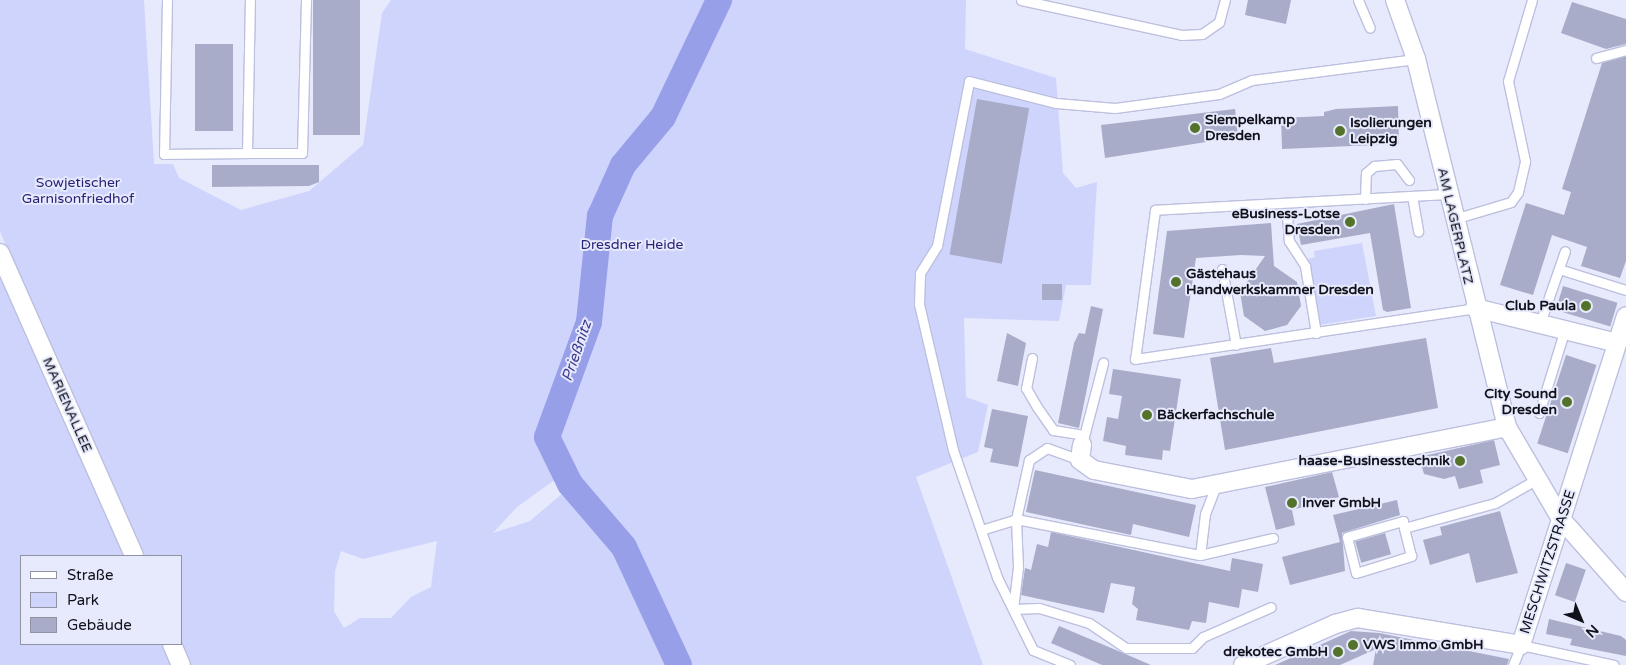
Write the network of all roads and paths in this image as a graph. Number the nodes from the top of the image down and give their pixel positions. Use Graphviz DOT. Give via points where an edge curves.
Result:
graph roads {
  1 [pos="167,0"];
  2 [pos="250,0"];
  3 [pos="306,0"];
  4 [pos="1021,0"];
  5 [pos="1225,0"];
  6 [pos="1358,0"];
  7 [pos="1395,0"];
  8 [pos="1532,0"];
  9 [pos="1370,28"];
  10 [pos="1626,50"];
  11 [pos="1596,58"];
  12 [pos="1416,59"];
  13 [pos="247,153"];
  14 [pos="1409,180"];
  15 [pos="1447,194"];
  16 [pos="1412,196"];
  17 [pos="1365,199"];
  18 [pos="1287,215"];
  19 [pos="1453,219"];
  20 [pos="1418,231"];
  21 [pos="1565,251"];
  22 [pos="0,253"];
  23 [pos="1222,269"];
  24 [pos="1559,269"];
  25 [pos="1626,290"];
  26 [pos="1474,308"];
  27 [pos="1626,316"];
  28 [pos="1540,323"];
  29 [pos="1565,330"];
  30 [pos="1316,333"];
  31 [pos="1617,344"];
  32 [pos="1236,345"];
  33 [pos="1032,358"];
  34 [pos="1103,363"];
  35 [pos="1539,413"];
  36 [pos="1507,427"];
  37 [pos="1082,446"];
  38 [pos="1537,480"];
  39 [pos="1216,485"];
  40 [pos="1016,519"];
  41 [pos="1561,519"];
  42 [pos="1404,528"];
  43 [pos="981,530"];
  44 [pos="1273,538"];
  45 [pos="134,555"];
  46 [pos="1200,555"];
  47 [pos="1626,592"];
  48 [pos="1271,607"];
  49 [pos="1013,609"];
  50 [pos="172,645"];
  51 [pos="1521,645"];
  52 [pos="181,665"];
  53 [pos="1070,665"];
  54 [pos="1243,665"];
  55 [pos="1513,665"];
  56 [pos="1614,665"];
  1 -- 13 [label="lane" via="164,154"];
  2 -- 13 [label="lane"];
  3 -- 13 [label="lane" via="302,153"];
  4 -- 5 [label="lane" via="1181,35 1202,34 1220,22"];
  6 -- 9 [label="lane"];
  7 -- 12 [label="street, AM LAGERPLATZ"];
  8 -- 19 [label="lane" via="1508,81 1525,161 1518,192 1511,202"];
  10 -- 11 [label="lane"];
  12 -- 15 [label="street, AM LAGERPLATZ"];
  12 -- 43 [label="lane" via="1252,80 1219,94 1115,108 1056,103 969,81 937,246 920,273 920,304 952,450"];
  14 -- 17 [label="lane" via="1397,164 1374,166 1366,173"];
  15 -- 16 [label="lane"];
  15 -- 19 [label="street, AM LAGERPLATZ"];
  16 -- 17 [label="lane"];
  16 -- 20 [label="lane"];
  17 -- 32 [label="lane" via="1155,210 1135,359"];
  18 -- 30 [label="lane" via="1290,241 1305,266"];
  19 -- 26 [label="street, AM LAGERPLATZ"];
  21 -- 24 [label="lane"];
  22 -- 45 [label="street, MARIENALLEE"];
  23 -- 32 [label="lane"];
  24 -- 25 [label="lane"];
  24 -- 28 [label="lane"];
  26 -- 28 [label="street"];
  26 -- 30 [label="lane"];
  26 -- 36 [label="street, AM LAGERPLATZ"];
  27 -- 31 [label="street, MESCHWITZSTRASSE"];
  28 -- 29 [label="street"];
  29 -- 31 [label="street"];
  29 -- 35 [label="lane"];
  30 -- 32 [label="lane"];
  31 -- 41 [label="street, MESCHWITZSTRASSE"];
  33 -- 37 [label="lane" via="1026,388 1053,430"];
  34 -- 37 [label="lane"];
  36 -- 38 [label="street, AM LAGERPLATZ"];
  36 -- 39 [label="street"];
  37 -- 39 [label="street" via="1094,470 1178,488"];
  37 -- 40 [label="lane" via="1047,448 1029,460"];
  38 -- 41 [label="street, AM LAGERPLATZ"];
  38 -- 42 [label="lane" via="1494,503"];
  39 -- 46 [label="lane" via="1205,514"];
  40 -- 43 [label="lane"];
  40 -- 46 [label="lane"];
  40 -- 49 [label="lane" via="1018,567"];
  41 -- 47 [label="street, AM LAGERPLATZ"];
  41 -- 51 [label="street, MESCHWITZSTRASSE"];
  42 -- 42 [label="lane" via="1411,556 1356,574 1347,537 1403,521"];
  43 -- 49 [label="lane"];
  44 -- 46 [label="lane"];
  48 -- 49 [label="lane" via="1203,637 1192,648 1160,649 1126,648 1089,623 1039,608"];
  49 -- 53 [label="lane" via="1033,650"];
  50 -- 52 [label="street"];
  51 -- 54 [label="street, MESCHWITZSTRASSE" via="1358,618 1335,624"];
  51 -- 55 [label="lane"];
  51 -- 56 [label="lane"];
}
